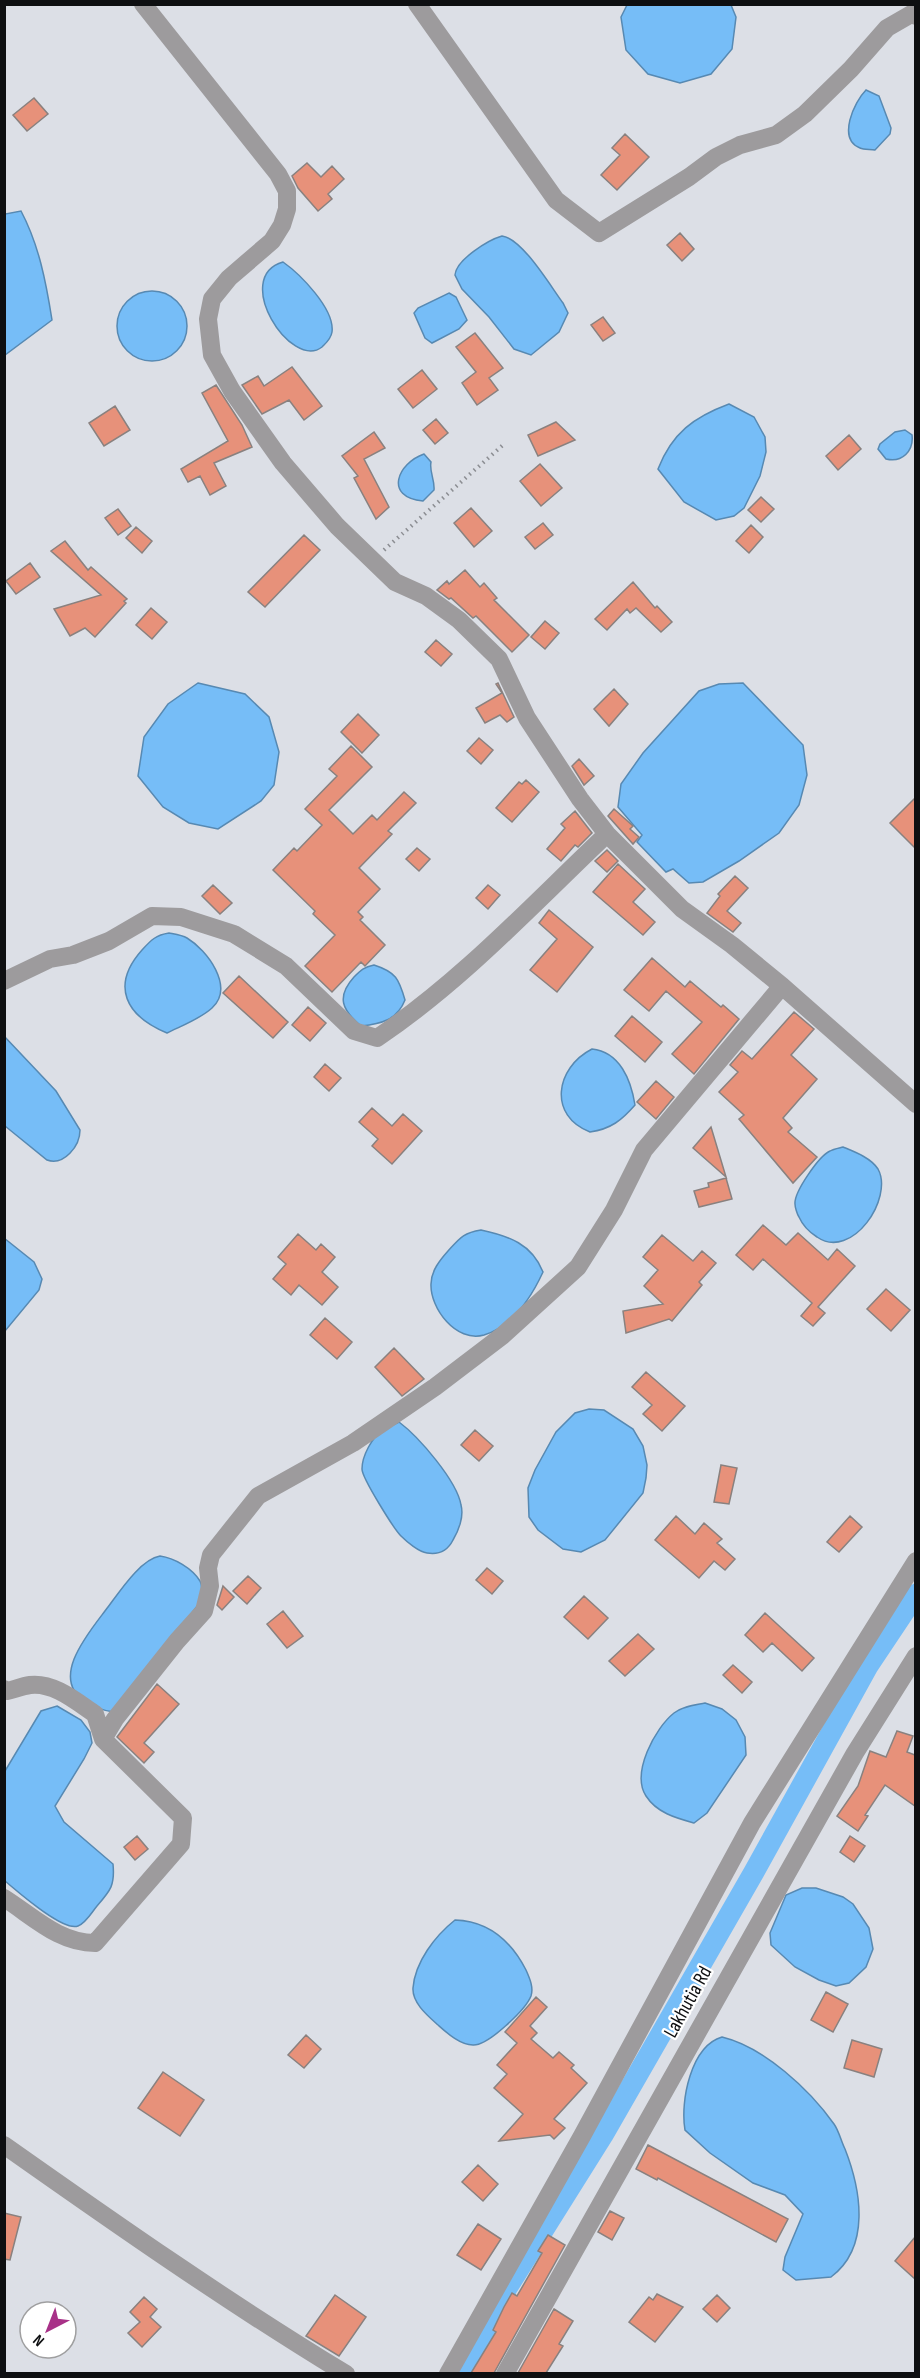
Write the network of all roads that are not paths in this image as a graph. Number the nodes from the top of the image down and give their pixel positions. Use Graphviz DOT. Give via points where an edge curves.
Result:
graph roads {
  1 [pos="143,4"];
  2 [pos="417,4"];
  3 [pos="915,16"];
  4 [pos="607,834"];
  5 [pos="4,981"];
  6 [pos="782,986"];
  7 [pos="915,1104"];
  8 [pos="915,1561"];
  9 [pos="915,1656"];
  10 [pos="4,1689"];
  11 [pos="103,1739"];
  12 [pos="4,1898"];
  13 [pos="4,2145"];
  14 [pos="346,2373"];
  15 [pos="448,2373"];
  16 [pos="505,2373"];
  1 -- 4 [label="street" via="278,174 287,191 285,217 272,241 229,278 212,299 208,320 213,355 232,392 283,464 337,526 395,582 426,596 459,620 499,659 527,718"];
  2 -- 3 [label="street" via="556,200 599,233 716,157 740,145 776,135 805,114 887,28 913,13"];
  4 -- 5 [label="street" via="460,975 377,1038 354,1031 286,966 234,934 180,917 152,916 109,940 74,955 50,958"];
  4 -- 6 [label="street" via="682,909"];
  6 -- 7 [label="street"];
  6 -- 11 [label="street" via="644,1150 614,1210 578,1267 502,1336 435,1387 353,1443 258,1496 211,1556 204,1611 170,1649"];
  8 -- 15 [label="street" via="752,1823"];
  9 -- 16 [label="street, Lakhutia Rd" via="843,1773"];
  10 -- 11 [label="street" via="31,1685 56,1690 95,1714"];
  11 -- 12 [label="street" via="183,1818 181,1844 95,1943 78,1943 57,1934"];
  13 -- 14 [label="street" via="106,2217"];
}
